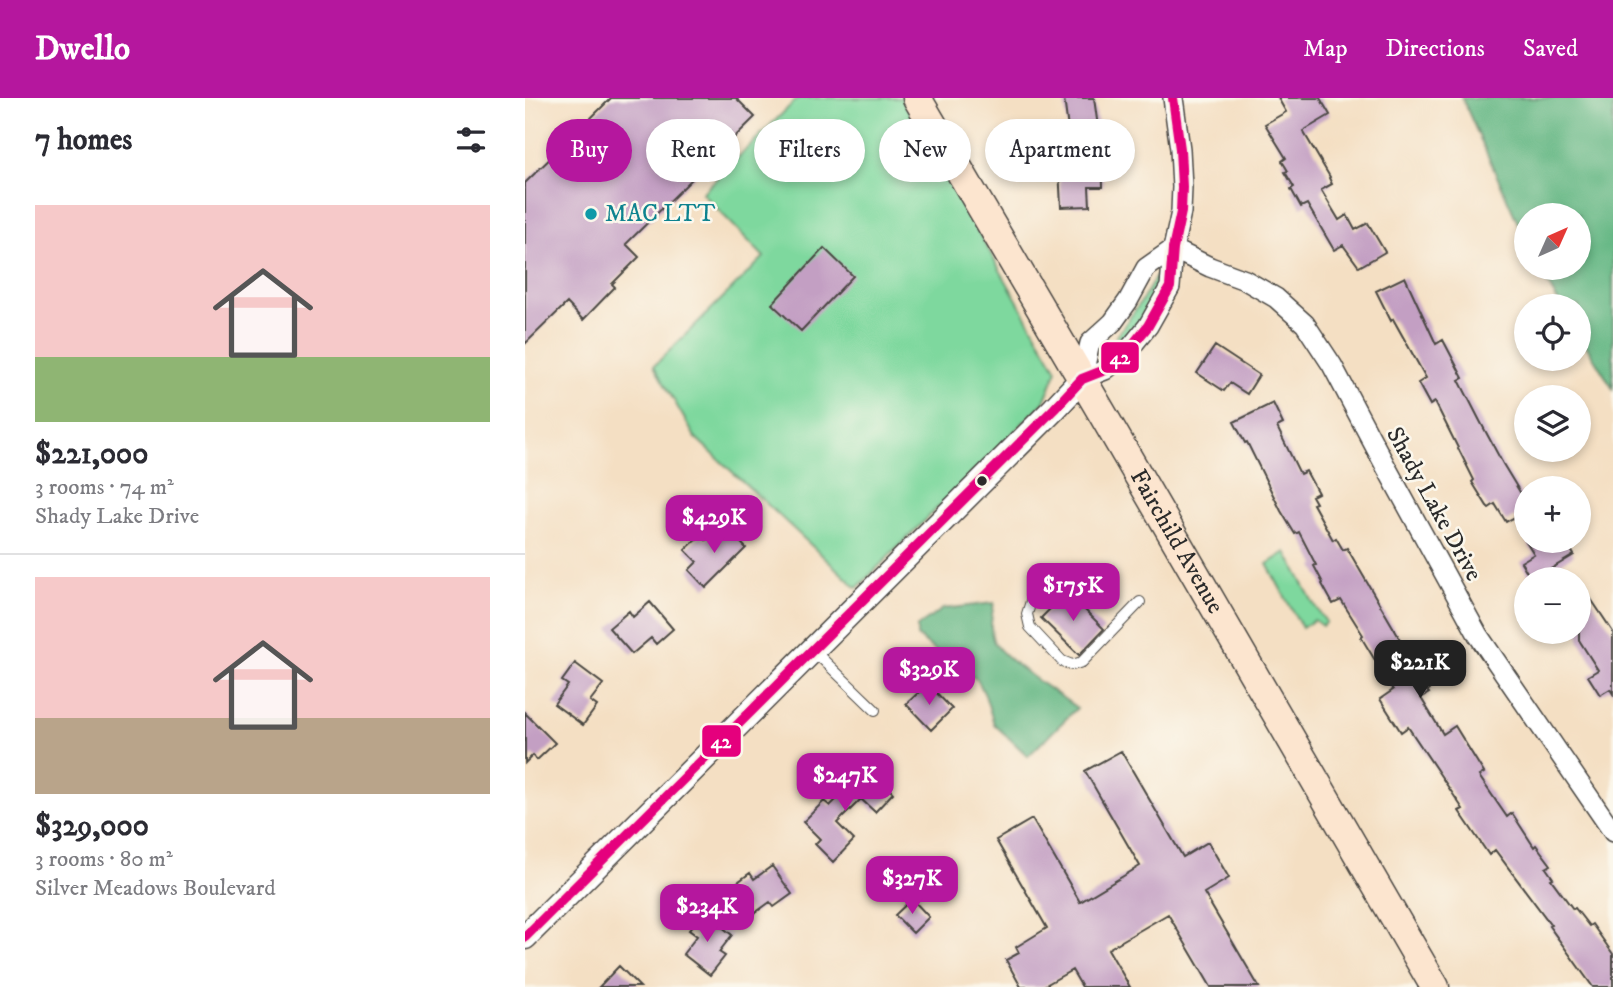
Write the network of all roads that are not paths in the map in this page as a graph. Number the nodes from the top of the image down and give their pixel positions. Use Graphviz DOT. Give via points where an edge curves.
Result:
graph roads {
  1 [pos="917,98"];
  2 [pos="1173,98"];
  3 [pos="1173,248"];
  4 [pos="1082,379"];
  5 [pos="1039,576"];
  6 [pos="1140,603"];
  7 [pos="812,650"];
  8 [pos="875,710"];
  9 [pos="1613,832"];
  10 [pos="525,937"];
  11 [pos="1435,987"];
  1 -- 4 [label="main road, Fairchild Avenue"];
  2 -- 3 [label="street" via="1182,187"];
  3 -- 4 [label="street" via="1146,268 1113,323 1090,343"];
  3 -- 4 [label="street" via="1170,287 1148,326 1105,370"];
  3 -- 9 [label="street, Shady Lake Drive" via="1276,298 1305,324 1332,365 1478,635"];
  4 -- 7 [label="street"];
  4 -- 11 [label="main road, Fairchild Avenue"];
  5 -- 6 [label="lane" via="1027,614 1030,627 1062,661 1073,665 1082,662"];
  7 -- 8 [label="lane"];
  7 -- 10 [label="street"];
}
